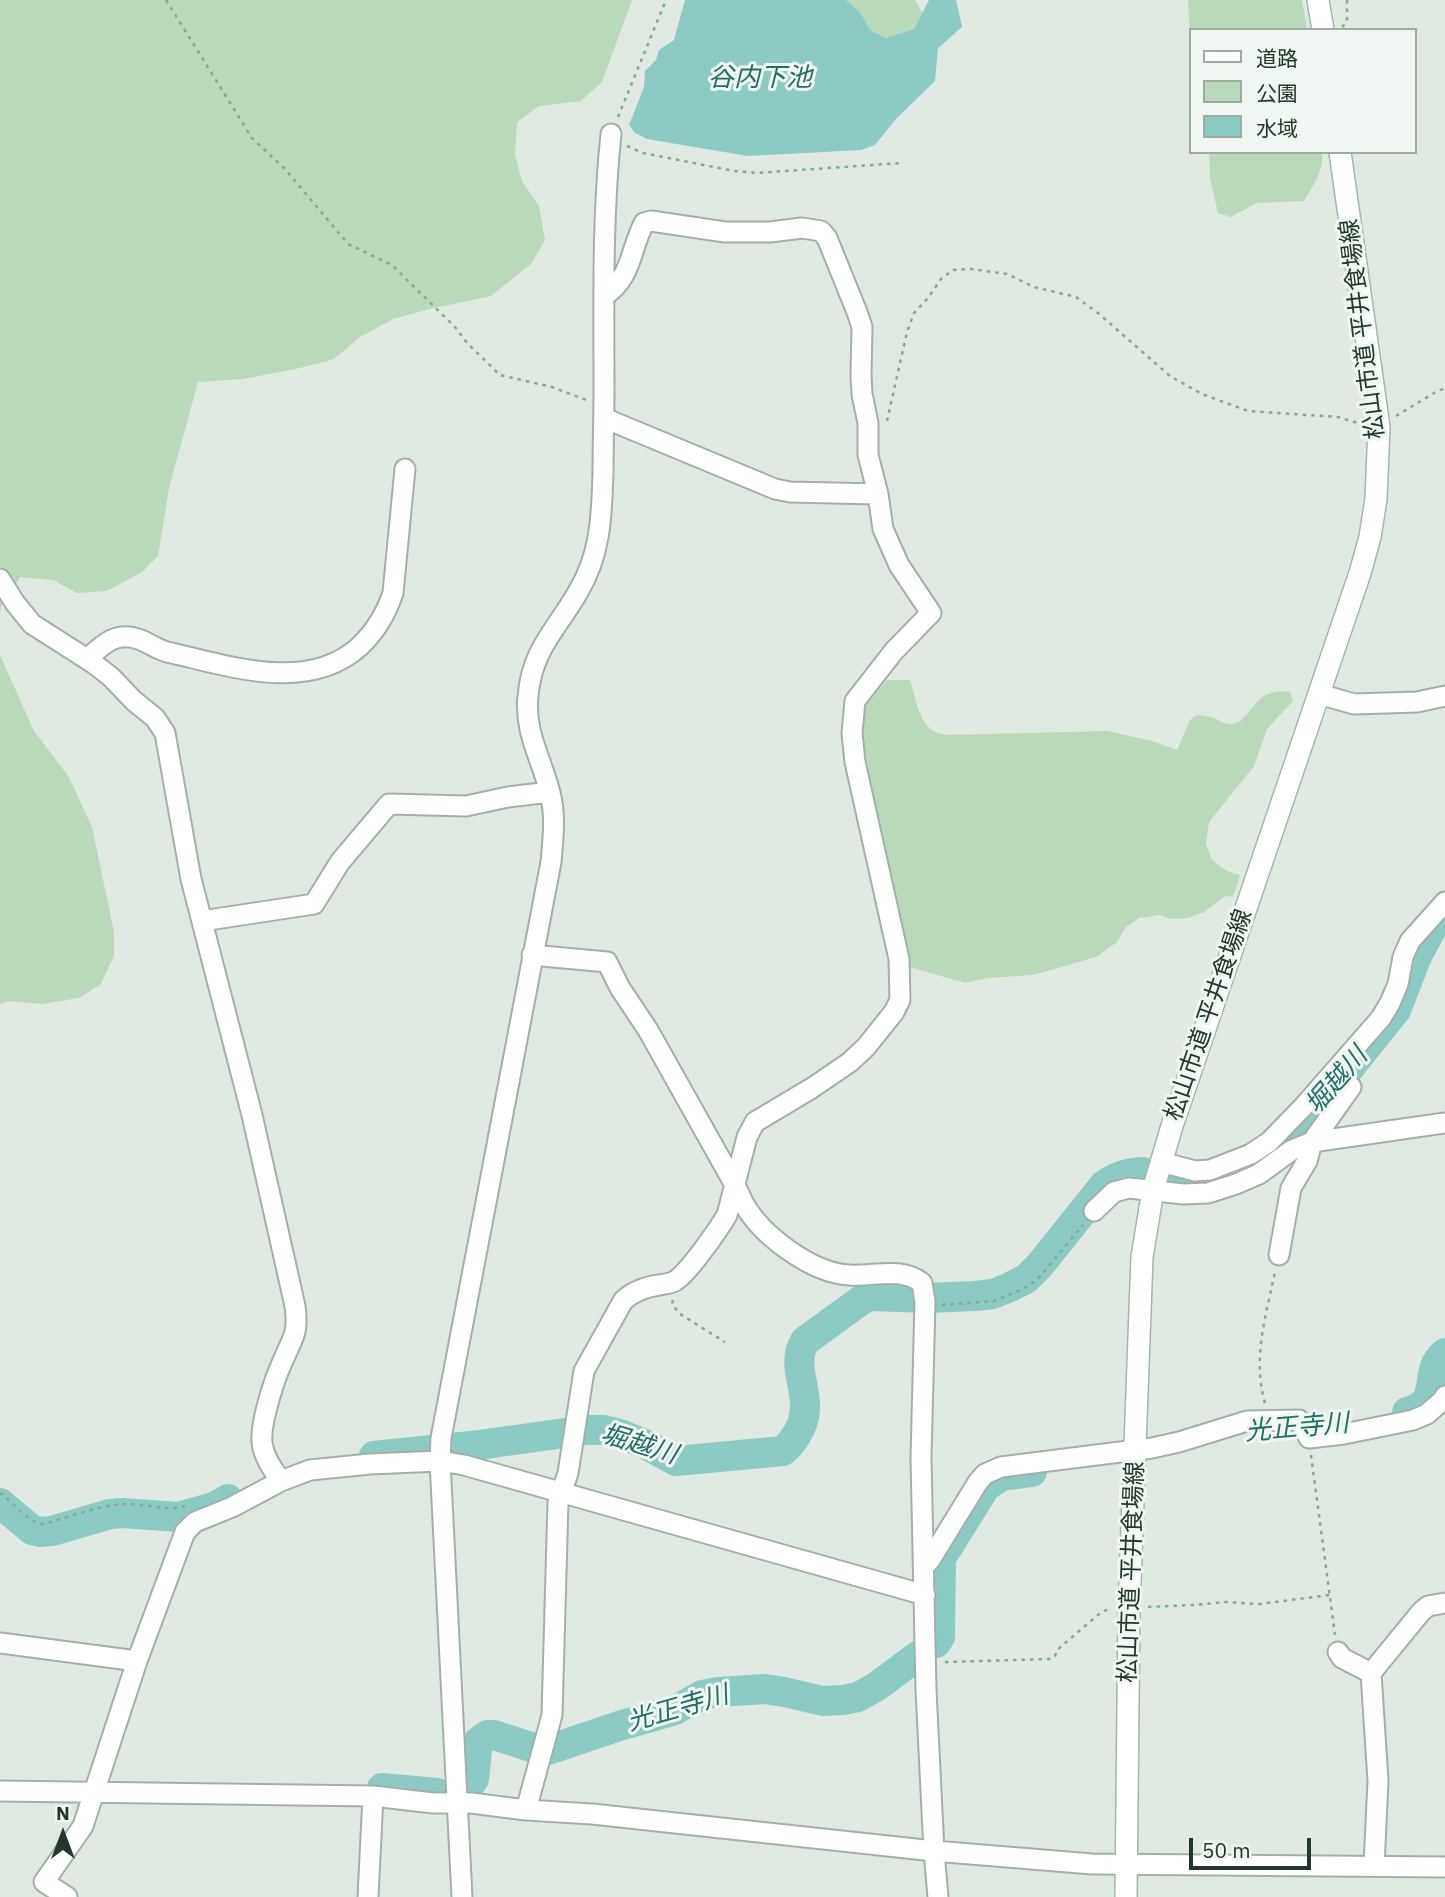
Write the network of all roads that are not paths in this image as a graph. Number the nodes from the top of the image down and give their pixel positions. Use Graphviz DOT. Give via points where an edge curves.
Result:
graph roads {
  1 [pos="1318,0"];
  2 [pos="1324,28"];
  3 [pos="611,134"];
  4 [pos="1340,154"];
  5 [pos="604,296"];
  6 [pos="604,413"];
  7 [pos="405,470"];
  8 [pos="878,494"];
  9 [pos="0,579"];
  10 [pos="87,659"];
  11 [pos="1319,694"];
  12 [pos="1445,696"];
  13 [pos="550,792"];
  14 [pos="1445,902"];
  15 [pos="202,921"];
  16 [pos="532,955"];
  17 [pos="1351,1087"];
  18 [pos="1313,1115"];
  19 [pos="1445,1123"];
  20 [pos="1312,1142"];
  21 [pos="1161,1162"];
  22 [pos="735,1185"];
  23 [pos="1153,1190"];
  24 [pos="1094,1211"];
  25 [pos="1279,1255"];
  26 [pos="1445,1396"];
  27 [pos="1135,1450"];
  28 [pos="441,1451"];
  29 [pos="278,1476"];
  30 [pos="561,1491"];
  31 [pos="925,1565"];
  32 [pos="925,1595"];
  33 [pos="1445,1603"];
  34 [pos="0,1643"];
  35 [pos="1338,1653"];
  36 [pos="137,1661"];
  37 [pos="1371,1673"];
  38 [pos="0,1791"];
  39 [pos="93,1792"];
  40 [pos="373,1796"];
  41 [pos="458,1803"];
  42 [pos="526,1810"];
  43 [pos="934,1851"];
  44 [pos="1126,1864"];
  45 [pos="1374,1866"];
  46 [pos="1445,1867"];
  47 [pos="67,1897"];
  48 [pos="368,1897"];
  49 [pos="462,1897"];
  50 [pos="938,1897"];
  51 [pos="1126,1897"];
  1 -- 2 [label="street"];
  3 -- 5 [label="street"];
  4 -- 11 [label="street, 松山市道 平井食場線" via="1379,426 1370,537"];
  5 -- 6 [label="street"];
  5 -- 8 [label="street" via="623,277 644,223 725,232 821,231 862,327 868,455"];
  6 -- 8 [label="street" via="775,489"];
  6 -- 13 [label="street" via="598,540 578,593 544,642 527,699 530,733"];
  7 -- 10 [label="street" via="393,593 378,625 351,654 308,672 258,671 167,652 130,637 104,643"];
  8 -- 22 [label="street" via="888,544 931,613 855,701 852,733 899,959 900,1000 850,1062 755,1122"];
  9 -- 10 [label="street" via="32,624"];
  10 -- 15 [label="street" via="155,718 165,733"];
  11 -- 12 [label="street" via="1354,704 1417,702"];
  11 -- 21 [label="street, 松山市道 平井食場線"];
  13 -- 15 [label="street" via="466,806 389,804 340,862 314,904"];
  13 -- 16 [label="street" via="554,813 551,862"];
  14 -- 18 [label="street" via="1410,941 1390,1003"];
  15 -- 29 [label="street" via="252,1115 297,1320 264,1421 264,1452"];
  16 -- 22 [label="street" via="607,962"];
  16 -- 28 [label="street"];
  17 -- 18 [label="street"];
  18 -- 20 [label="street"];
  18 -- 21 [label="street" via="1251,1154 1210,1170"];
  19 -- 20 [label="street"];
  20 -- 23 [label="street" via="1259,1174 1208,1193"];
  20 -- 25 [label="street" via="1291,1188"];
  21 -- 23 [label="street, 松山市道 平井食場線"];
  22 -- 30 [label="street" via="722,1224 687,1269 673,1283 642,1289 623,1300 584,1371"];
  22 -- 31 [label="street" via="745,1206 776,1241 814,1266 848,1275 906,1275 922,1283"];
  23 -- 24 [label="street" via="1115,1192"];
  23 -- 27 [label="street, 松山市道 平井食場線" via="1142,1257"];
  26 -- 27 [label="street" via="1427,1414 1413,1420 1344,1434 1306,1431 1299,1420 1247,1421"];
  27 -- 31 [label="street" via="1001,1467 985,1474"];
  27 -- 44 [label="street, 松山市道 平井食場線"];
  28 -- 29 [label="street"];
  28 -- 30 [label="street" via="464,1465"];
  28 -- 41 [label="street"];
  29 -- 36 [label="street" via="185,1532"];
  30 -- 32 [label="street"];
  30 -- 42 [label="street" via="552,1714"];
  31 -- 32 [label="street"];
  32 -- 43 [label="street"];
  33 -- 37 [label="street" via="1421,1612"];
  34 -- 36 [label="street"];
  35 -- 37 [label="street"];
  36 -- 39 [label="street"];
  37 -- 45 [label="street" via="1378,1782"];
  38 -- 39 [label="street"];
  39 -- 40 [label="street"];
  39 -- 47 [label="street" via="83,1826 44,1882"];
  40 -- 41 [label="street"];
  40 -- 48 [label="street"];
  41 -- 42 [label="street"];
  41 -- 49 [label="street"];
  42 -- 43 [label="street"];
  43 -- 44 [label="street"];
  43 -- 50 [label="street"];
  44 -- 45 [label="street"];
  44 -- 51 [label="street, 松山市道 平井食場線"];
  45 -- 46 [label="street"];
}
